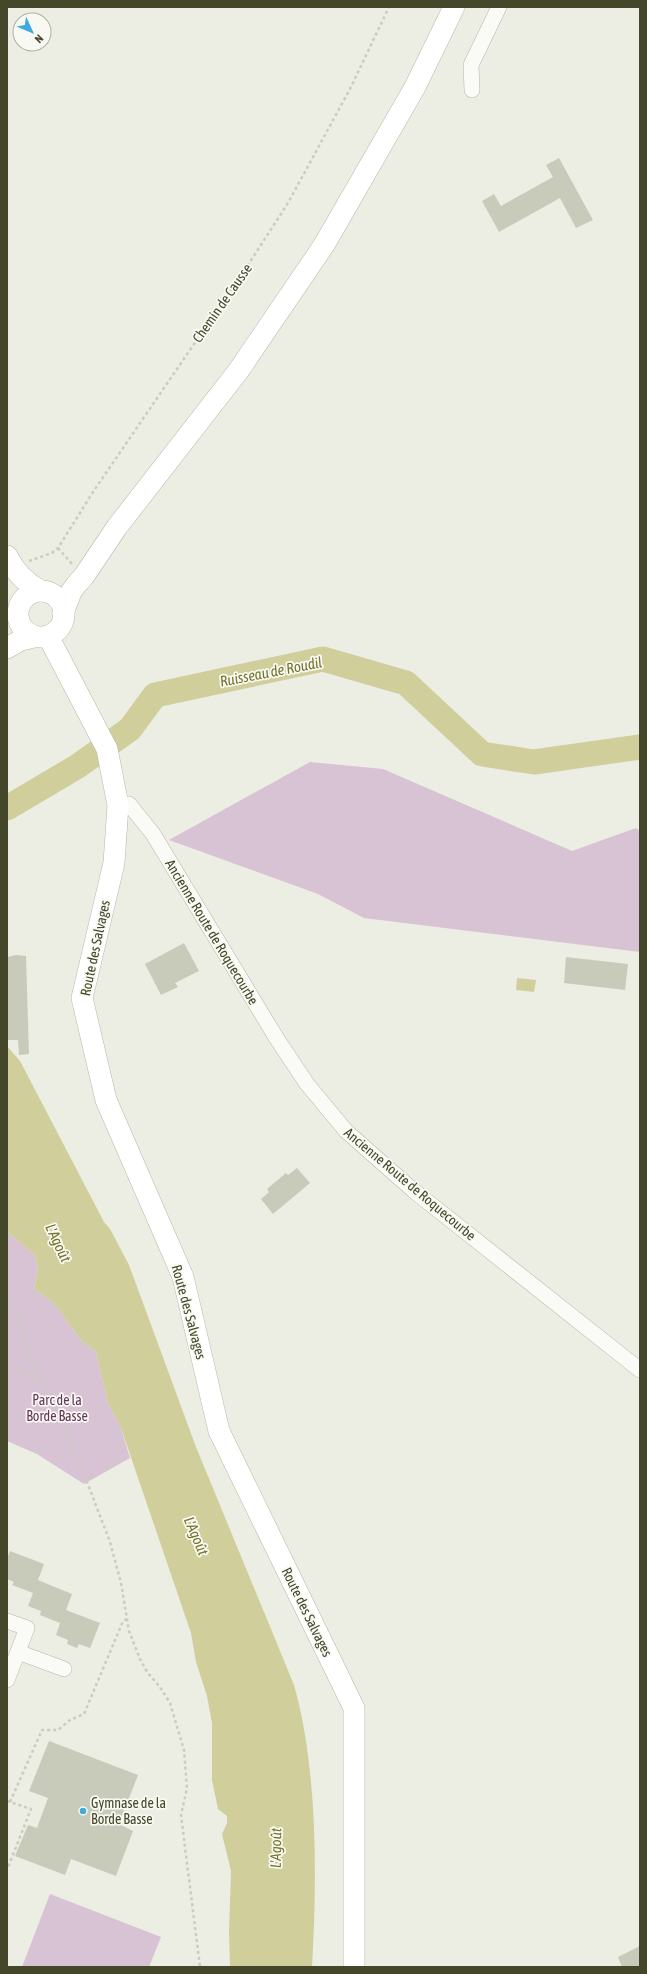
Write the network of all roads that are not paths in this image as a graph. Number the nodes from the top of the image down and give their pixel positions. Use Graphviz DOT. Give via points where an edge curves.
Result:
graph roads {
  1 [pos="454,7"];
  2 [pos="499,7"];
  3 [pos="472,90"];
  4 [pos="117,527"];
  5 [pos="7,556"];
  6 [pos="7,582"];
  7 [pos="43,592"];
  8 [pos="64,613"];
  9 [pos="14,617"];
  10 [pos="41,636"];
  11 [pos="7,648"];
  12 [pos="118,805"];
  13 [pos="640,1370"];
  14 [pos="7,1620"];
  15 [pos="18,1652"];
  16 [pos="64,1669"];
  17 [pos="7,1680"];
  18 [pos="354,1967"];
  1 -- 4 [label="main road" via="415,87 324,246 239,370"];
  2 -- 3 [label="street" via="471,65"];
  4 -- 7 [label="main road" via="61,581"];
  4 -- 8 [label="main road" via="71,592"];
  5 -- 7 [label="main road" via="21,578"];
  6 -- 9 [label="main road"];
  7 -- 8 [label="main road" via="56,597"];
  7 -- 9 [label="main road" via="26,596"];
  8 -- 10 [label="main road" via="60,627"];
  9 -- 10 [label="main road" via="22,628"];
  10 -- 11 [label="main road" via="21,640"];
  10 -- 12 [label="main road, Route des Salvages" via="105,747"];
  12 -- 13 [label="street, Ancienne Route de Roquecourbe" via="128,804 153,834 277,1039 307,1084 346,1130 414,1191"];
  12 -- 18 [label="main road, Route des Salvages" via="114,862 82,998 106,1100 183,1277 219,1431 354,1708"];
  14 -- 15 [label="street" via="27,1628"];
  15 -- 16 [label="street"];
  15 -- 17 [label="street"];
}
